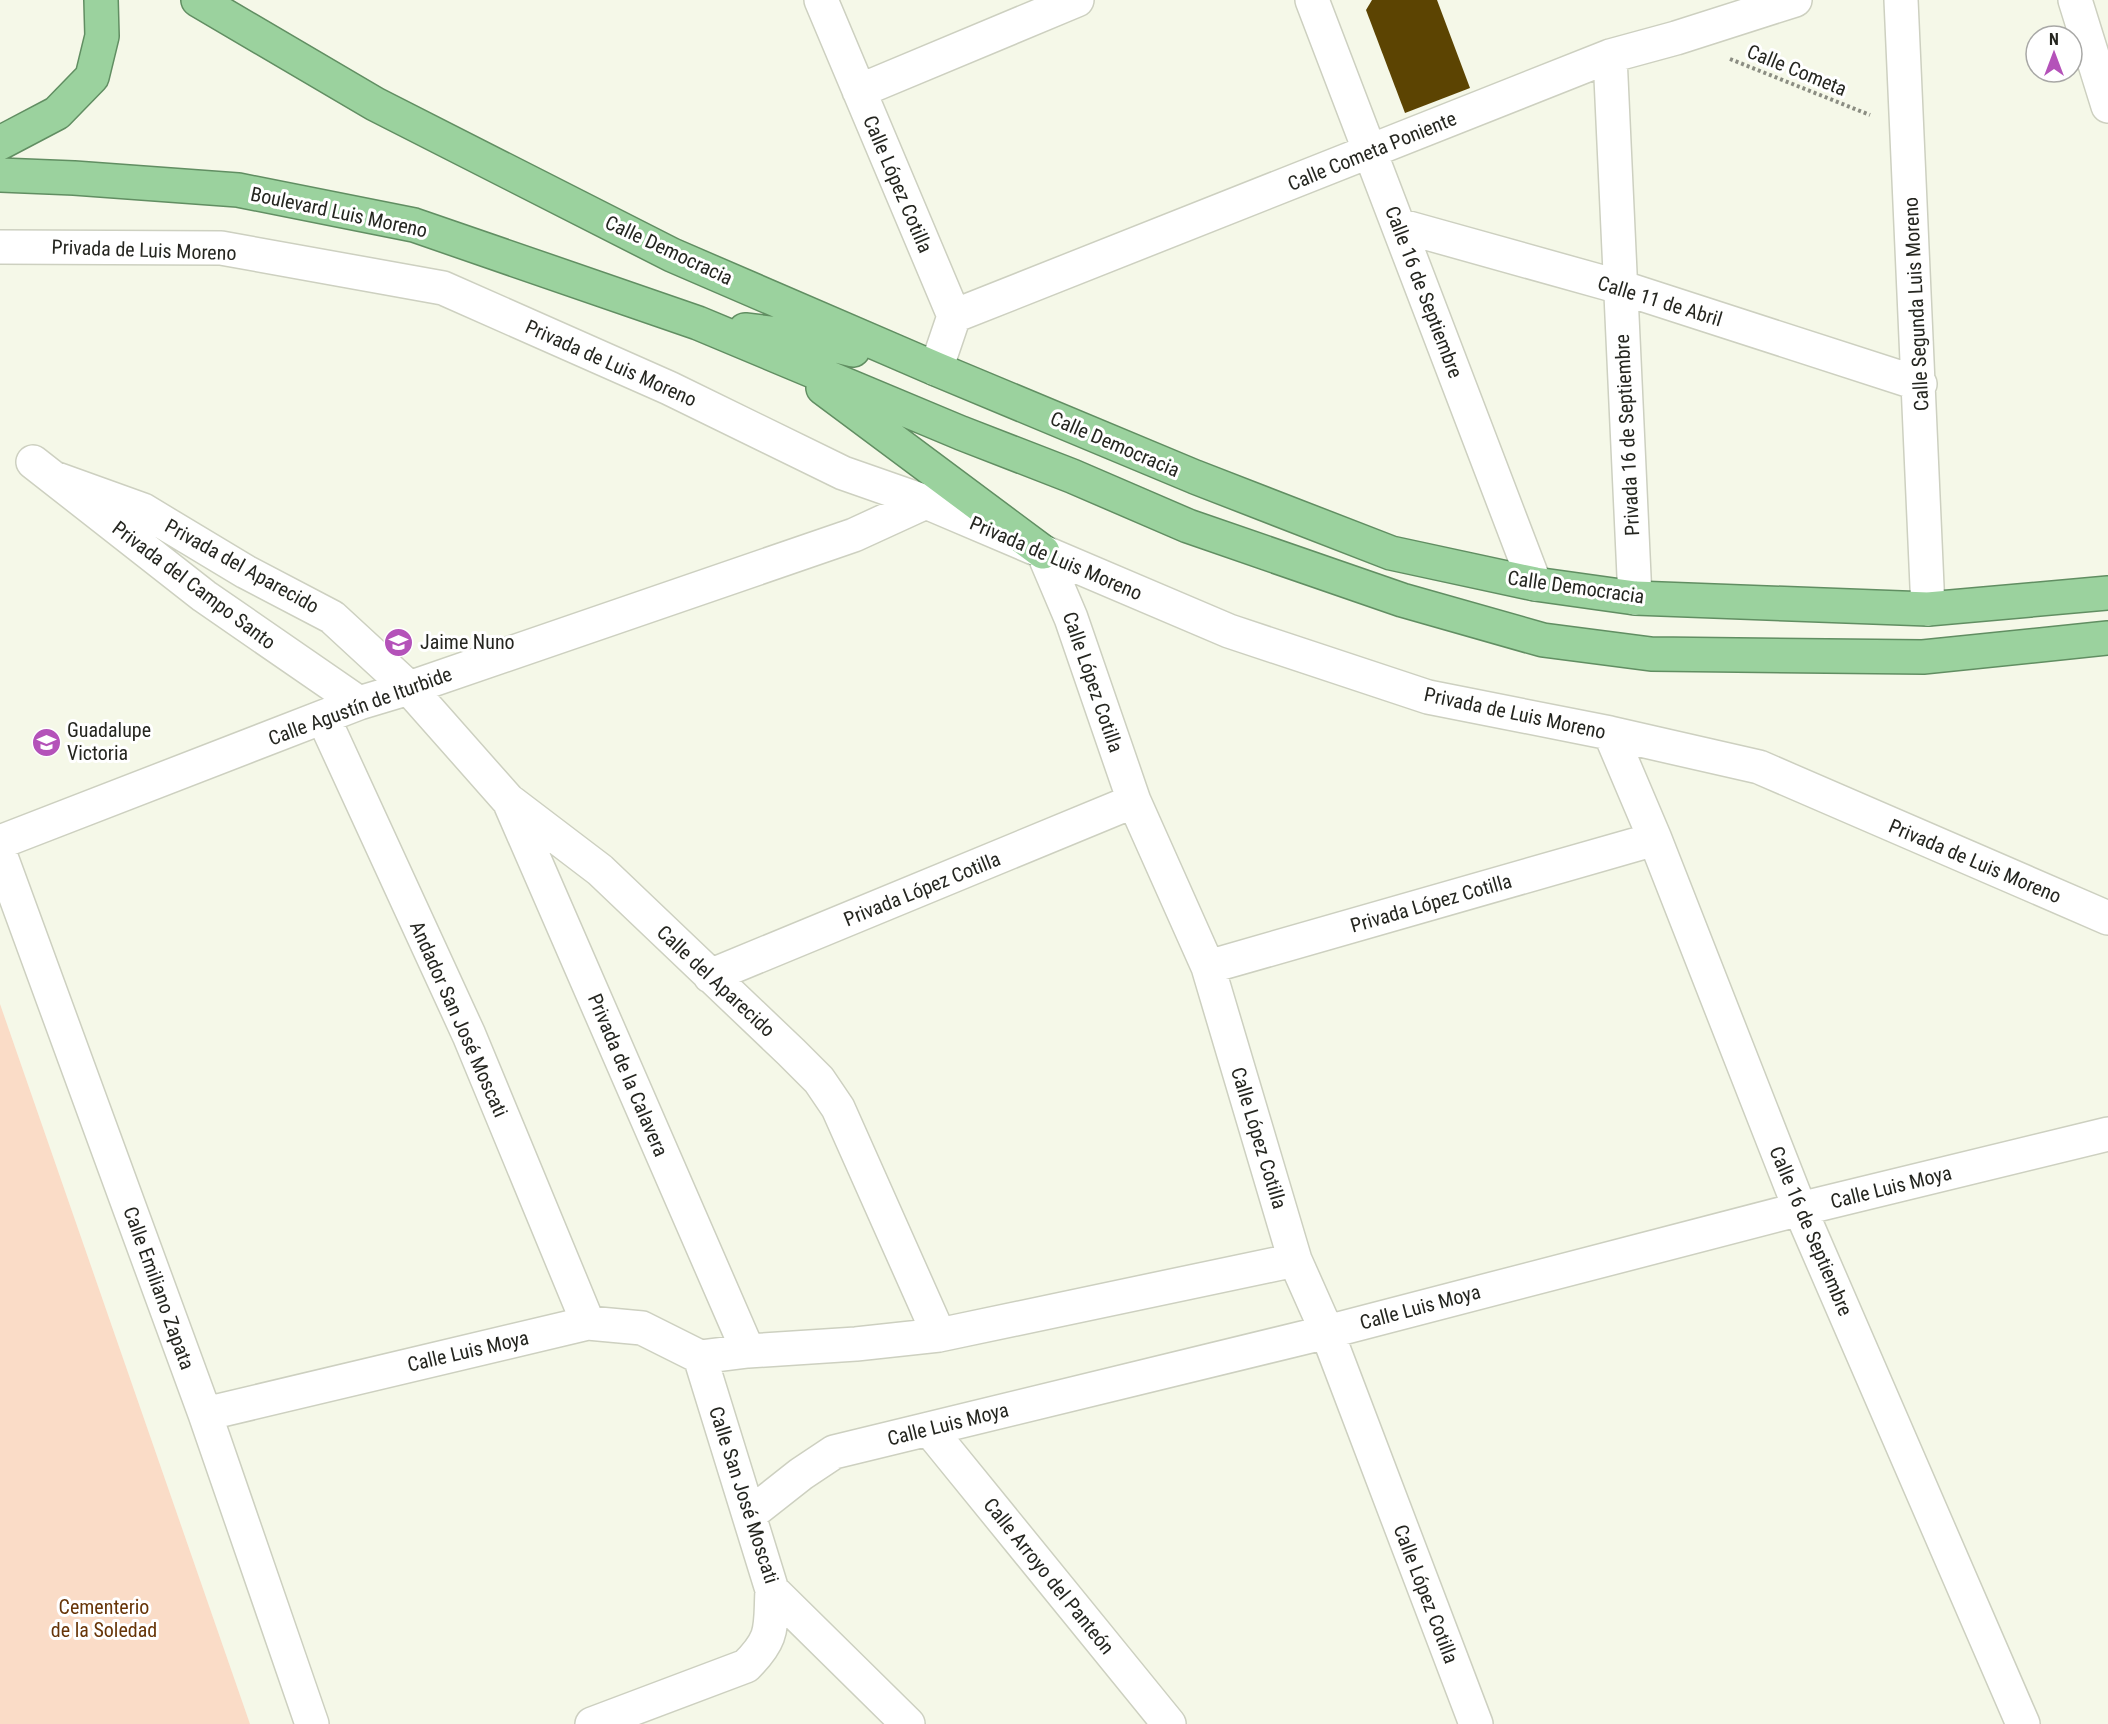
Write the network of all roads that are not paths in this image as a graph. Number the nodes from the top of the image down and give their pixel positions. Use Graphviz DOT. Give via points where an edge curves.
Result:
graph roads {
  1 [pos="101,0"];
  2 [pos="198,0"];
  3 [pos="821,0"];
  4 [pos="1077,0"];
  5 [pos="1311,0"];
  6 [pos="1795,0"];
  7 [pos="1901,0"];
  8 [pos="2075,0"];
  9 [pos="1610,56"];
  10 [pos="859,91"];
  11 [pos="2108,106"];
  12 [pos="0,143"];
  13 [pos="1370,151"];
  14 [pos="0,175"];
  15 [pos="1398,225"];
  16 [pos="0,247"];
  17 [pos="1620,287"];
  18 [pos="954,316"];
  19 [pos="698,323"];
  20 [pos="783,358"];
  21 [pos="936,369"];
  22 [pos="1920,384"];
  23 [pos="43,470"];
  24 [pos="1072,476"];
  25 [pos="926,502"];
  26 [pos="1043,552"];
  27 [pos="1535,584"];
  28 [pos="2108,593"];
  29 [pos="1635,598"];
  30 [pos="1928,609"];
  31 [pos="2108,638"];
  32 [pos="409,688"];
  33 [pos="359,703"];
  34 [pos="323,717"];
  35 [pos="1610,733"];
  36 [pos="508,800"];
  37 [pos="1134,801"];
  38 [pos="1655,839"];
  39 [pos="0,842"];
  40 [pos="0,855"];
  41 [pos="2108,918"];
  42 [pos="1208,967"];
  43 [pos="710,976"];
  44 [pos="2108,1134"];
  45 [pos="1800,1209"];
  46 [pos="1295,1260"];
  47 [pos="588,1323"];
  48 [pos="1327,1332"];
  49 [pos="939,1335"];
  50 [pos="748,1351"];
  51 [pos="700,1357"];
  52 [pos="205,1414"];
  53 [pos="929,1429"];
  54 [pos="750,1515"];
  55 [pos="772,1590"];
  56 [pos="312,1724"];
  57 [pos="592,1724"];
  58 [pos="908,1724"];
  59 [pos="1169,1724"];
  60 [pos="1476,1724"];
  61 [pos="2023,1724"];
  1 -- 12 [label="highway" via="102,36 92,77 57,113"];
  2 -- 21 [label="highway, Calle Democracia" via="375,104 672,255"];
  3 -- 10 [label="street, Calle López Cotilla"];
  4 -- 10 [label="street"];
  5 -- 13 [label="street, Calle 16 de Septiembre"];
  6 -- 9 [label="street, Calle Cometa Poniente"];
  7 -- 22 [label="street, Calle Segunda Luis Moreno"];
  8 -- 11 [label="street"];
  9 -- 13 [label="street, Calle Cometa Poniente"];
  9 -- 17 [label="street, Privada 16 de Septiembre"];
  10 -- 18 [label="street, Calle López Cotilla"];
  13 -- 15 [label="street, Calle 16 de Septiembre"];
  13 -- 18 [label="street, Calle Cometa Poniente"];
  14 -- 19 [label="highway, Boulevard Luis Moreno" via="238,190 414,225"];
  15 -- 17 [label="street, Calle 11 de Abril"];
  15 -- 27 [label="street, Calle 16 de Septiembre"];
  16 -- 25 [label="street, Privada de Luis Moreno" via="221,248 442,288 669,388 843,473"];
  17 -- 22 [label="street, Calle 11 de Abril"];
  17 -- 29 [label="street, Privada 16 de Septiembre"];
  18 -- 21 [label="street"];
  19 -- 20 [label="highway"];
  19 -- 21 [label="highway" via="796,336"];
  20 -- 24 [label="highway"];
  20 -- 26 [label="highway"];
  21 -- 24 [label="highway" via="973,397 1032,432"];
  21 -- 27 [label="highway, Calle Democracia" via="1391,554"];
  22 -- 30 [label="street, Calle Segunda Luis Moreno"];
  23 -- 32 [label="street, Privada del Aparecido" via="143,510 246,572 332,617"];
  23 -- 33 [label="street, Privada del Campo Santo" via="204,596"];
  24 -- 31 [label="highway" via="1188,526 1402,600 1543,640 1650,654 1923,657"];
  25 -- 26 [label="street, Privada de Luis Moreno"];
  25 -- 32 [label="street, Calle Agustín de Iturbide" via="854,535"];
  26 -- 35 [label="street, Privada de Luis Moreno" via="1229,631 1428,697"];
  26 -- 37 [label="street, Calle López Cotilla" via="1071,618"];
  27 -- 29 [label="highway, Calle Democracia"];
  28 -- 30 [label="highway, Calle Democracia"];
  29 -- 30 [label="highway, Calle Democracia"];
  32 -- 33 [label="street, Calle Agustín de Iturbide"];
  32 -- 36 [label="street, Calle del Aparecido"];
  33 -- 34 [label="street, Calle Agustín de Iturbide"];
  34 -- 39 [label="street, Calle Agustín de Iturbide"];
  34 -- 47 [label="street, Andador San José Moscati" via="469,1035"];
  35 -- 38 [label="street, Calle 16 de Septiembre"];
  35 -- 41 [label="street, Privada de Luis Moreno" via="1760,767"];
  36 -- 43 [label="street, Calle del Aparecido" via="600,870"];
  36 -- 50 [label="street, Privada de la Calavera"];
  37 -- 42 [label="street, Calle López Cotilla"];
  37 -- 43 [label="street, Privada López Cotilla"];
  38 -- 42 [label="street, Privada López Cotilla"];
  38 -- 45 [label="street, Calle 16 de Septiembre"];
  40 -- 52 [label="street, Calle Emiliano Zapata"];
  42 -- 46 [label="street, Calle López Cotilla"];
  43 -- 49 [label="street, Calle del Aparecido" via="819,1080 838,1108"];
  44 -- 45 [label="street, Calle Luis Moya"];
  45 -- 48 [label="street, Calle Luis Moya"];
  45 -- 61 [label="street, Calle 16 de Septiembre"];
  46 -- 48 [label="street, Calle López Cotilla"];
  46 -- 49 [label="street"];
  47 -- 51 [label="street, Calle Luis Moya" via="642,1328"];
  47 -- 52 [label="street, Calle Luis Moya"];
  48 -- 53 [label="street, Calle Luis Moya"];
  48 -- 60 [label="street, Calle López Cotilla"];
  49 -- 50 [label="street"];
  50 -- 51 [label="street"];
  51 -- 54 [label="street, Calle San José Moscati"];
  52 -- 56 [label="street, Calle Emiliano Zapata"];
  53 -- 54 [label="street, Calle Luis Moya" via="834,1452"];
  53 -- 59 [label="street, Calle Arroyo del Panteón"];
  54 -- 55 [label="street, Calle San José Moscati"];
  55 -- 57 [label="street" via="770,1635 746,1666"];
  55 -- 58 [label="street, Calle San José Moscati"];
}
